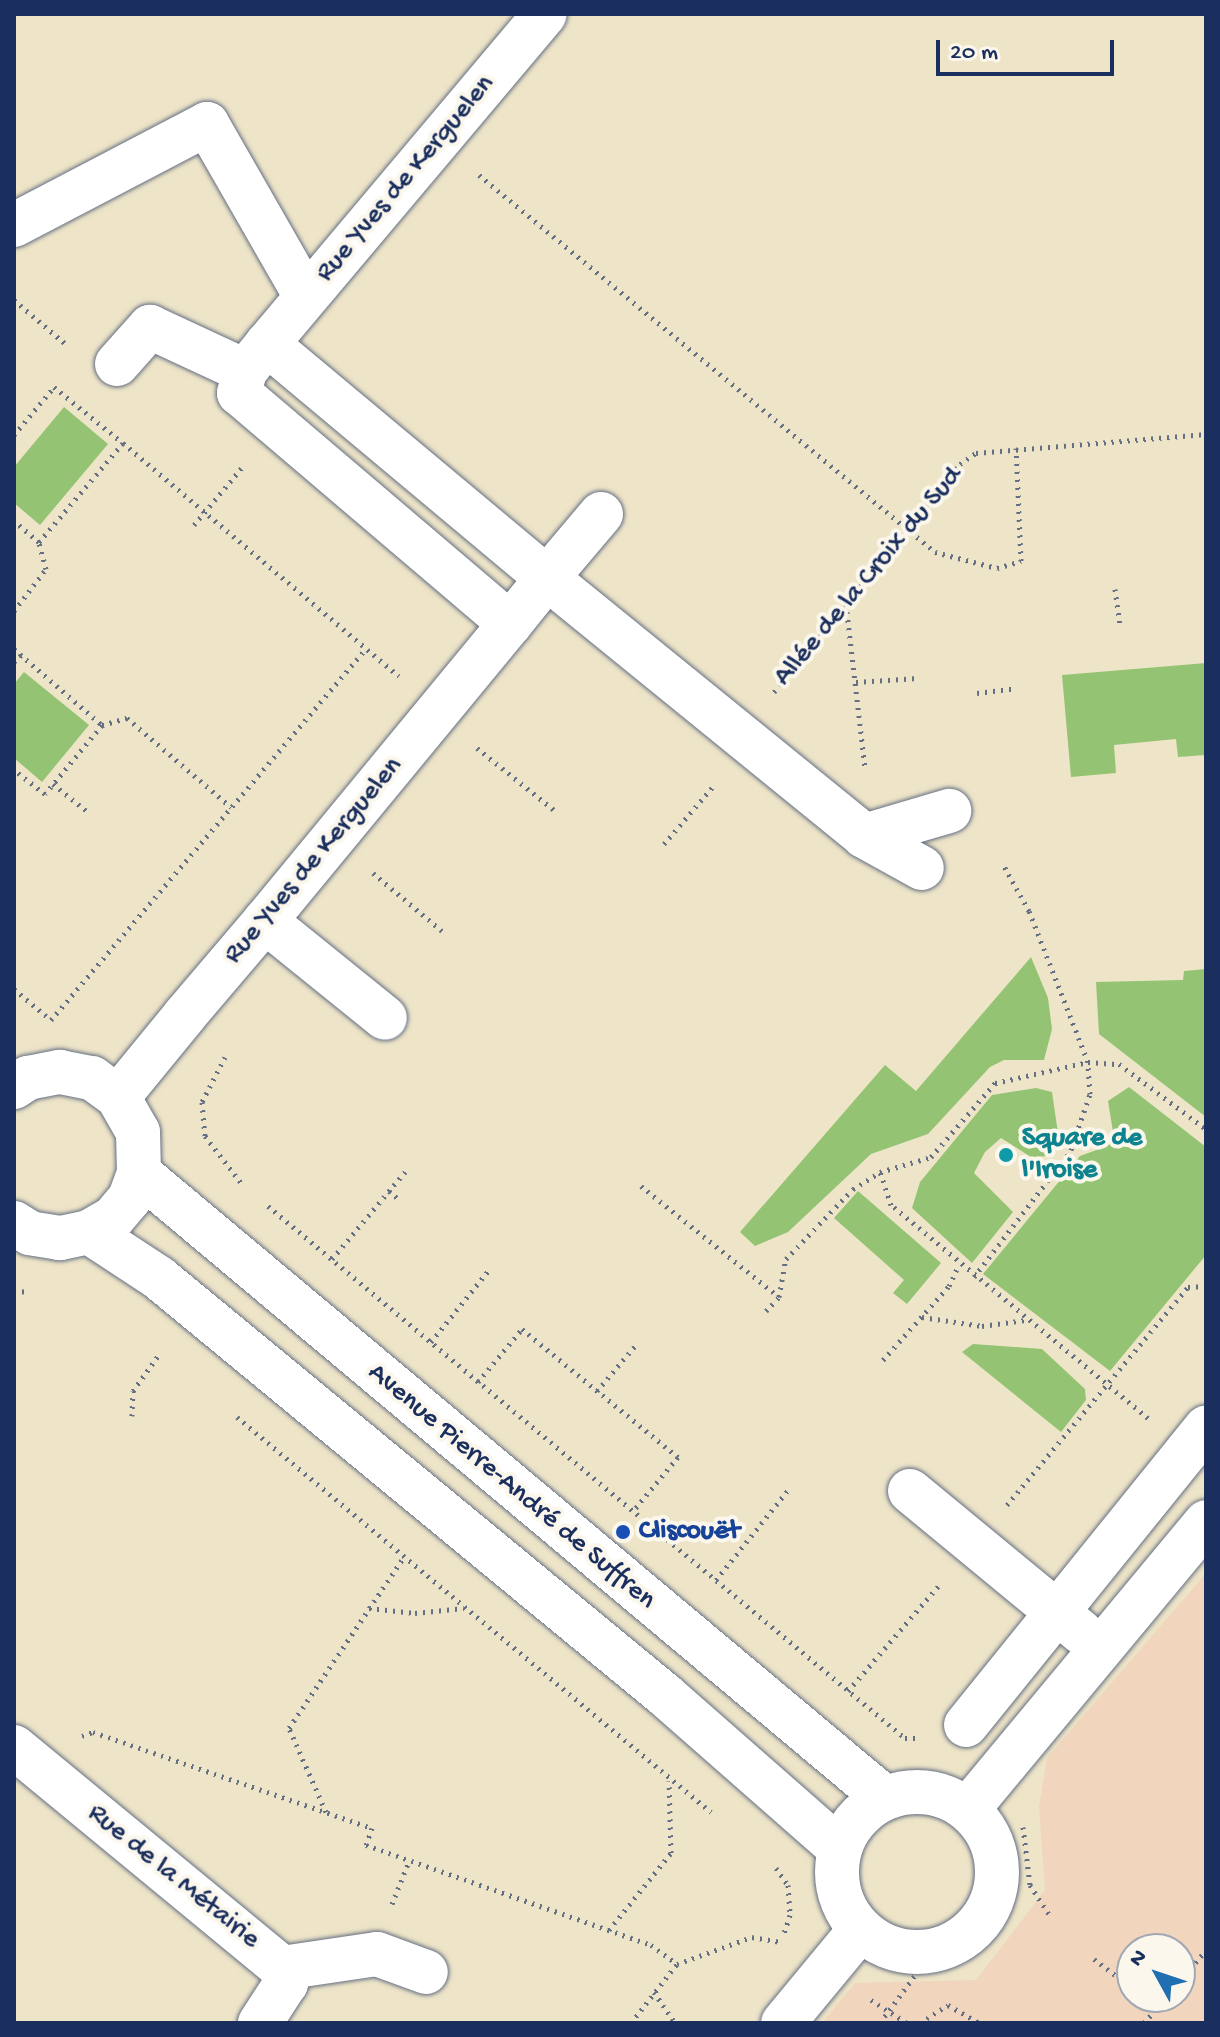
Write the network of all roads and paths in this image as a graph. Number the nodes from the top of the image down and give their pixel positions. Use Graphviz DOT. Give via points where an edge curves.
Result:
graph roads {
  1 [pos="545,14"];
  2 [pos="438,142"];
  3 [pos="14,225"];
  4 [pos="306,297"];
  5 [pos="14,300"];
  6 [pos="71,348"];
  7 [pos="256,357"];
  8 [pos="117,364"];
  9 [pos="275,427"];
  10 [pos="1206,434"];
  11 [pos="14,435"];
  12 [pos="123,443"];
  13 [pos="1016,448"];
  14 [pos="206,511"];
  15 [pos="601,514"];
  16 [pos="14,521"];
  17 [pos="194,525"];
  18 [pos="907,529"];
  19 [pos="39,542"];
  20 [pos="547,578"];
  21 [pos="1115,589"];
  22 [pos="846,603"];
  23 [pos="14,611"];
  24 [pos="1120,623"];
  25 [pos="510,624"];
  26 [pos="366,648"];
  27 [pos="14,649"];
  28 [pos="21,655"];
  29 [pos="14,662"];
  30 [pos="918,678"];
  31 [pos="856,682"];
  32 [pos="1016,688"];
  33 [pos="977,693"];
  34 [pos="440,710"];
  35 [pos="102,725"];
  36 [pos="740,734"];
  37 [pos="486,737"];
  38 [pos="477,748"];
  39 [pos="468,760"];
  40 [pos="14,770"];
  41 [pos="866,774"];
  42 [pos="53,784"];
  43 [pos="231,807"];
  44 [pos="554,810"];
  45 [pos="949,811"];
  46 [pos="88,812"];
  47 [pos="864,836"];
  48 [pos="332,840"];
  49 [pos="664,844"];
  50 [pos="384,863"];
  51 [pos="1003,864"];
  52 [pos="922,868"];
  53 [pos="374,874"];
  54 [pos="365,886"];
  55 [pos="265,921"];
  56 [pos="442,931"];
  57 [pos="14,989"];
  58 [pos="385,1018"];
  59 [pos="230,1050"];
  60 [pos="1088,1062"];
  61 [pos="19,1078"];
  62 [pos="118,1097"];
  63 [pos="1206,1129"];
  64 [pos="405,1172"];
  65 [pos="880,1172"];
  66 [pos="139,1173"];
  67 [pos="641,1186"];
  68 [pos="250,1191"];
  69 [pos="389,1191"];
  70 [pos="397,1198"];
  71 [pos="262,1201"];
  72 [pos="14,1223"];
  73 [pos="89,1232"];
  74 [pos="332,1259"];
  75 [pos="959,1265"];
  76 [pos="488,1271"];
  77 [pos="974,1277"];
  78 [pos="1206,1286"];
  79 [pos="38,1290"];
  80 [pos="14,1292"];
  81 [pos="779,1297"];
  82 [pos="766,1311"];
  83 [pos="922,1317"];
  84 [pos="1027,1320"];
  85 [pos="431,1342"];
  86 [pos="148,1343"];
  87 [pos="635,1346"];
  88 [pos="160,1353"];
  89 [pos="883,1360"];
  90 [pos="172,1363"];
  91 [pos="478,1382"];
  92 [pos="1110,1385"];
  93 [pos="597,1391"];
  94 [pos="1133,1406"];
  95 [pos="233,1414"];
  96 [pos="132,1416"];
  97 [pos="1206,1428"];
  98 [pos="788,1490"];
  99 [pos="910,1491"];
  100 [pos="633,1511"];
  101 [pos="1206,1522"];
  102 [pos="975,1543"];
  103 [pos="404,1557"];
  104 [pos="716,1580"];
  105 [pos="369,1608"];
  106 [pos="465,1608"];
  107 [pos="1059,1613"];
  108 [pos="1101,1648"];
  109 [pos="848,1691"];
  110 [pos="949,1731"];
  111 [pos="78,1737"];
  112 [pos="14,1747"];
  113 [pos="669,1780"];
  114 [pos="885,1798"];
  115 [pos="968,1809"];
  116 [pos="326,1812"];
  117 [pos="715,1815"];
  118 [pos="839,1848"];
  119 [pos="771,1860"];
  120 [pos="609,1930"];
  121 [pos="860,1930"];
  122 [pos="781,1942"];
  123 [pos="788,1946"];
  124 [pos="932,1952"];
  125 [pos="1094,1959"];
  126 [pos="677,1964"];
  127 [pos="282,1968"];
  128 [pos="426,1972"];
  129 [pos="1116,1976"];
  130 [pos="654,1992"];
  131 [pos="865,1995"];
  132 [pos="889,2013"];
  133 [pos="260,2023"];
  134 [pos="631,2023"];
  135 [pos="675,2023"];
  136 [pos="783,2023"];
  137 [pos="880,2023"];
  138 [pos="907,2023"];
  139 [pos="920,2023"];
  140 [pos="979,2023"];
  1 -- 2 [label="street, Rue Yves de Kerguelen"];
  2 -- 4 [label="street, Rue Yves de Kerguelen"];
  2 -- 18 [label="path"];
  3 -- 4 [label="street" via="207,124"];
  4 -- 7 [label="street, Rue Yves de Kerguelen"];
  5 -- 6 [label="path"];
  7 -- 8 [label="street" via="150,327"];
  7 -- 9 [label="street" via="239,393"];
  7 -- 20 [label="street"];
  9 -- 14 [label="path"];
  9 -- 25 [label="street"];
  10 -- 13 [label="path, Allée de la Croix du Sud"];
  11 -- 12 [label="path" via="54,387"];
  12 -- 14 [label="path"];
  12 -- 19 [label="path"];
  13 -- 18 [label="path, Allée de la Croix du Sud" via="976,453 960,464"];
  13 -- 18 [label="path" via="1021,561 997,568 935,552"];
  14 -- 17 [label="path"];
  14 -- 26 [label="path"];
  15 -- 20 [label="street, Rue Yves de Kerguelen"];
  16 -- 19 [label="path"];
  18 -- 22 [label="path, Allée de la Croix du Sud"];
  19 -- 23 [label="path" via="46,569"];
  20 -- 25 [label="street, Rue Yves de Kerguelen"];
  20 -- 36 [label="street"];
  21 -- 24 [label="path"];
  22 -- 31 [label="path"];
  22 -- 36 [label="path, Allée de la Croix du Sud"];
  25 -- 34 [label="street, Rue Yves de Kerguelen"];
  26 -- 34 [label="path"];
  26 -- 43 [label="path"];
  27 -- 28 [label="path"];
  28 -- 29 [label="path"];
  28 -- 35 [label="path"];
  30 -- 31 [label="path"];
  31 -- 41 [label="path"];
  32 -- 33 [label="path"];
  34 -- 48 [label="street, Rue Yves de Kerguelen"];
  35 -- 42 [label="path"];
  35 -- 43 [label="path" via="127,718"];
  36 -- 47 [label="street"];
  36 -- 49 [label="path, Allée de la Croix du Sud" via="725,771"];
  37 -- 38 [label="path"];
  38 -- 39 [label="path"];
  38 -- 44 [label="path"];
  40 -- 42 [label="path" via="45,794"];
  42 -- 46 [label="path"];
  43 -- 57 [label="path" via="51,1020"];
  45 -- 47 [label="street"];
  47 -- 52 [label="street"];
  48 -- 53 [label="path"];
  48 -- 55 [label="street, Rue Yves de Kerguelen"];
  50 -- 53 [label="path"];
  51 -- 60 [label="path" via="1029,911"];
  53 -- 54 [label="path"];
  53 -- 56 [label="path"];
  55 -- 58 [label="street"];
  55 -- 62 [label="street, Rue Yves de Kerguelen"];
  59 -- 68 [label="path" via="202,1102 205,1136"];
  60 -- 63 [label="path" via="1119,1064"];
  60 -- 65 [label="path" via="995,1083 931,1157"];
  60 -- 77 [label="path" via="1090,1094 1071,1150"];
  61 -- 62 [label="street" via="60,1072 92,1078"];
  62 -- 66 [label="street" via="138,1132"];
  64 -- 69 [label="path"];
  65 -- 75 [label="path" via="891,1205"];
  65 -- 81 [label="path" via="853,1189 786,1259"];
  66 -- 73 [label="street" via="130,1198 113,1218"];
  66 -- 114 [label="street, Avenue Pierre-André de Suffren"];
  67 -- 81 [label="path"];
  69 -- 70 [label="path"];
  69 -- 74 [label="path"];
  71 -- 74 [label="path"];
  72 -- 73 [label="street" via="30,1233 60,1238"];
  73 -- 118 [label="street" via="159,1278 666,1696"];
  74 -- 85 [label="path"];
  75 -- 77 [label="path"];
  75 -- 83 [label="path" via="949,1286"];
  76 -- 85 [label="path"];
  77 -- 84 [label="path"];
  78 -- 92 [label="path" via="1188,1287"];
  79 -- 80 [label="path"];
  81 -- 82 [label="path"];
  83 -- 84 [label="path" via="982,1326"];
  83 -- 89 [label="path"];
  84 -- 92 [label="path"];
  85 -- 91 [label="path"];
  86 -- 88 [label="path"];
  87 -- 93 [label="path"];
  88 -- 90 [label="path"];
  88 -- 96 [label="path" via="133,1391"];
  91 -- 93 [label="path" via="522,1329"];
  91 -- 100 [label="path"];
  92 -- 94 [label="path"];
  92 -- 102 [label="path"];
  93 -- 100 [label="path" via="678,1457"];
  95 -- 103 [label="path"];
  97 -- 107 [label="street"];
  98 -- 104 [label="path"];
  99 -- 102 [label="street"];
  100 -- 104 [label="path"];
  101 -- 108 [label="street"];
  102 -- 107 [label="street"];
  102 -- 109 [label="path"];
  103 -- 105 [label="path"];
  103 -- 106 [label="path"];
  104 -- 109 [label="path"];
  105 -- 106 [label="path" via="415,1613"];
  105 -- 116 [label="path" via="289,1728"];
  106 -- 113 [label="path"];
  107 -- 108 [label="street"];
  107 -- 110 [label="street"];
  108 -- 115 [label="street"];
  109 -- 110 [label="path" via="905,1738"];
  111 -- 116 [label="path" via="93,1732"];
  112 -- 127 [label="street, Rue de la Métairie"];
  113 -- 117 [label="path"];
  113 -- 120 [label="path" via="671,1853"];
  114 -- 115 [label="street" via="928,1792"];
  114 -- 118 [label="street" via="857,1818"];
  115 -- 124 [label="street" via="996,1853 998,1879 977,1927"];
  116 -- 120 [label="path" via="372,1828 366,1845"];
  118 -- 121 [label="street" via="838,1893"];
  119 -- 122 [label="path" via="788,1885 790,1915"];
  120 -- 126 [label="path" via="651,1945"];
  121 -- 124 [label="street" via="882,1946 906,1953"];
  121 -- 136 [label="street"];
  122 -- 123 [label="path"];
  122 -- 126 [label="path" via="752,1937"];
  124 -- 132 [label="path"];
  125 -- 129 [label="path"];
  126 -- 130 [label="path"];
  127 -- 128 [label="street" via="377,1954"];
  127 -- 133 [label="street, Rue de la Métairie" via="286,1983"];
  130 -- 134 [label="path"];
  130 -- 135 [label="path"];
  131 -- 132 [label="path"];
  132 -- 137 [label="path"];
  132 -- 138 [label="path"];
  139 -- 140 [label="path" via="948,2005"];
}
